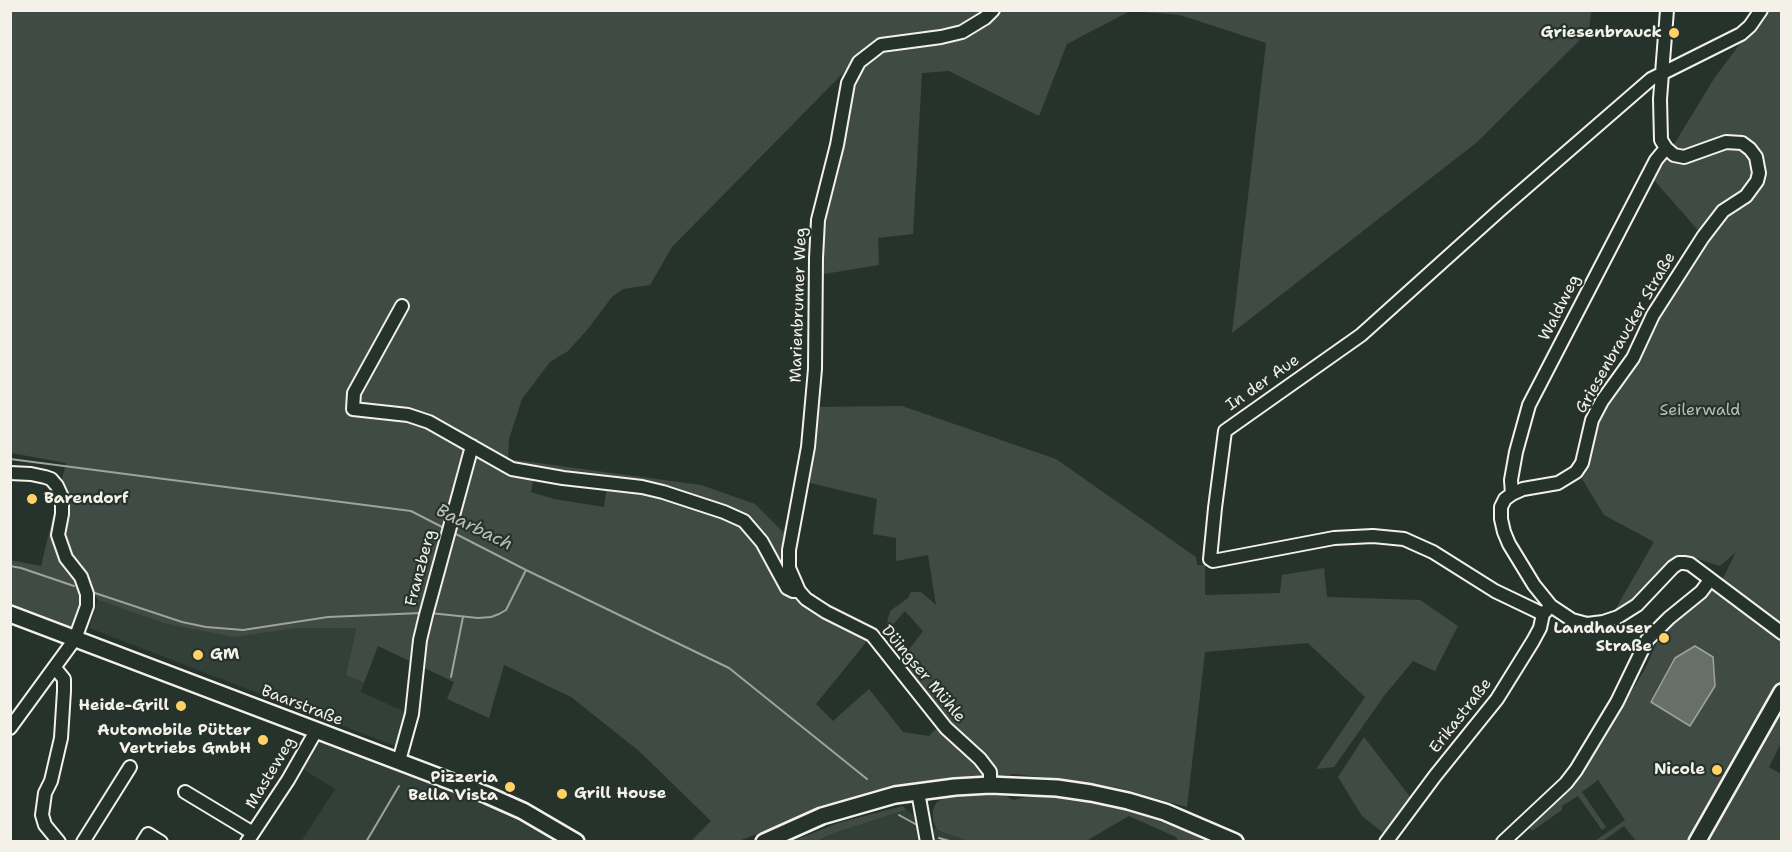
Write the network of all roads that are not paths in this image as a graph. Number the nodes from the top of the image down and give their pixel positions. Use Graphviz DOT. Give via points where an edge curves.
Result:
graph roads {
  1 [pos="993,10"];
  2 [pos="1668,10"];
  3 [pos="1761,10"];
  4 [pos="1662,73"];
  5 [pos="1666,148"];
  6 [pos="402,306"];
  7 [pos="472,446"];
  8 [pos="10,472"];
  9 [pos="1512,494"];
  10 [pos="1710,580"];
  11 [pos="800,591"];
  12 [pos="1547,610"];
  13 [pos="10,614"];
  14 [pos="1782,633"];
  15 [pos="75,639"];
  16 [pos="55,668"];
  17 [pos="1782,692"];
  18 [pos="10,728"];
  19 [pos="316,731"];
  20 [pos="399,760"];
  21 [pos="130,767"];
  22 [pos="990,785"];
  23 [pos="185,792"];
  24 [pos="918,792"];
  25 [pos="250,837"];
  26 [pos="59,842"];
  27 [pos="83,842"];
  28 [pos="142,842"];
  29 [pos="161,842"];
  30 [pos="576,842"];
  31 [pos="764,842"];
  32 [pos="927,842"];
  33 [pos="1235,842"];
  34 [pos="1386,842"];
  35 [pos="1503,842"];
  36 [pos="1697,842"];
  1 -- 11 [label="street, Marienbrunner Weg" via="962,32 881,45 859,62 848,83 818,220 815,369 808,447 789,550 789,568"];
  2 -- 4 [label="street"];
  3 -- 4 [label="street" via="1741,34"];
  4 -- 5 [label="street" via="1661,140"];
  4 -- 12 [label="street, In der Aue" via="1361,335 1225,431 1210,559 1213,561 1334,538 1404,539 1433,552 1495,591"];
  5 -- 9 [label="street, Waldweg" via="1656,160 1529,405 1511,480"];
  5 -- 9 [label="street, Griesenbraucker Straße" via="1674,155 1684,156 1726,142 1742,143 1756,157 1757,181 1746,196 1723,211 1702,237 1653,315 1632,358 1592,420 1576,472 1558,483"];
  6 -- 7 [label="street" via="354,393 353,409 408,415"];
  7 -- 11 [label="street, Düingser Mühle" via="512,469 663,492 724,512 754,531 787,588"];
  7 -- 20 [label="street, Franzberg" via="426,612 411,714"];
  8 -- 15 [label="street" via="51,479 62,497 58,535 87,594 85,615"];
  9 -- 12 [label="street" via="1502,507 1504,532"];
  10 -- 12 [label="street" via="1690,564 1679,563 1637,605 1618,617 1587,624"];
  10 -- 14 [label="street"];
  10 -- 35 [label="street" via="1647,640 1605,722 1571,776"];
  11 -- 22 [label="street, Düingser Mühle" via="826,612 872,635 946,728 980,759 990,772"];
  12 -- 34 [label="street, Erikastraße" via="1497,699"];
  13 -- 15 [label="main road, Baarstraße"];
  15 -- 16 [label="street"];
  15 -- 19 [label="main road, Baarstraße"];
  16 -- 18 [label="street"];
  16 -- 26 [label="street" via="64,679 61,738 42,814 45,825"];
  17 -- 36 [label="main road"];
  19 -- 20 [label="main road, Baarstraße"];
  19 -- 25 [label="street, Masteweg"];
  20 -- 30 [label="main road, Baarstraße" via="523,811"];
  21 -- 27 [label="street"];
  22 -- 24 [label="main road"];
  22 -- 33 [label="main road" via="1058,788 1128,801"];
  23 -- 25 [label="street, Masteweg"];
  24 -- 31 [label="main road" via="822,816"];
  24 -- 32 [label="street"];
  28 -- 29 [label="street" via="148,834"];
}
